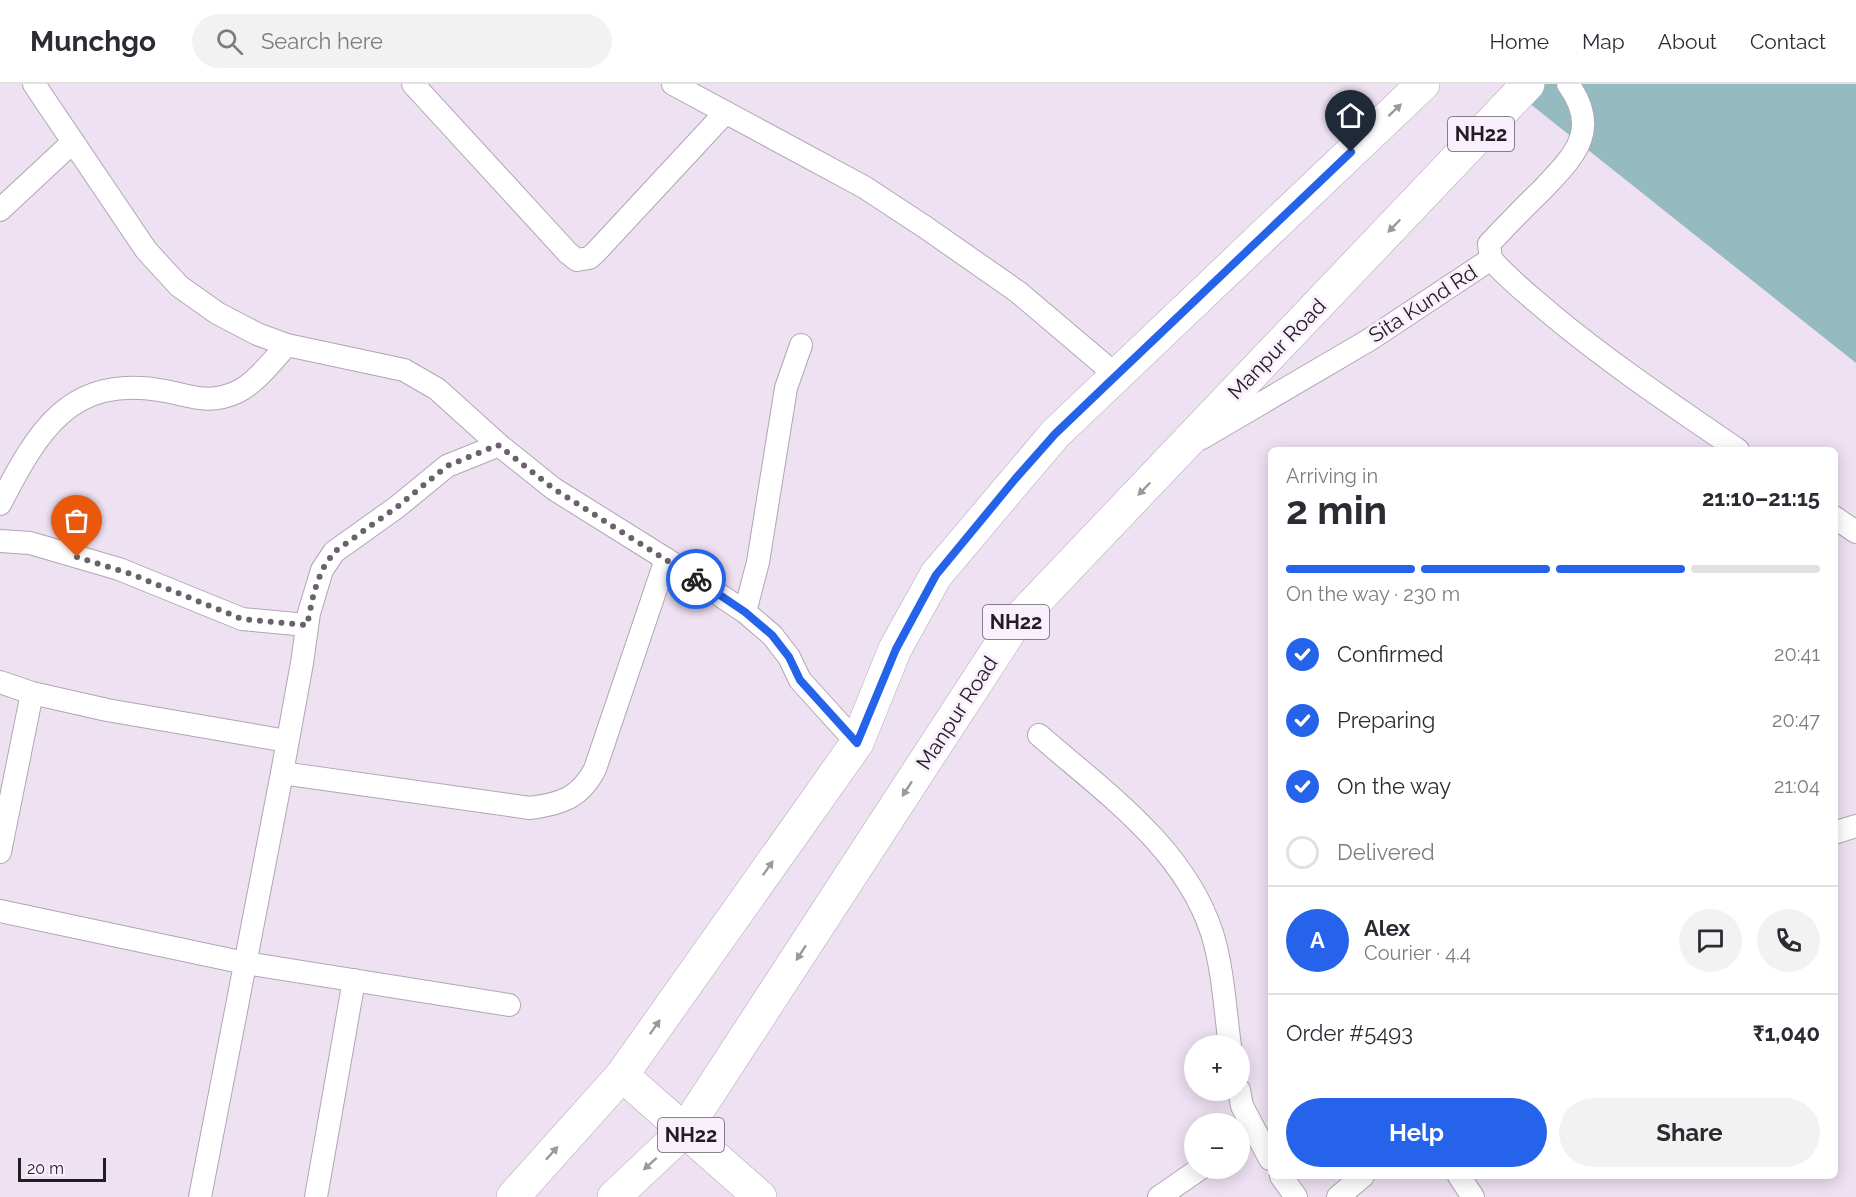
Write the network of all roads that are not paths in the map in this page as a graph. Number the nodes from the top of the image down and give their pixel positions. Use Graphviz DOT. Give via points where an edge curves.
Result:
graph roads {
  1 [pos="34,84"];
  2 [pos="413,84"];
  3 [pos="673,84"];
  4 [pos="1423,84"];
  5 [pos="1528,84"];
  6 [pos="1568,84"];
  7 [pos="725,113"];
  8 [pos="73,142"];
  9 [pos="0,210"];
  10 [pos="1491,258"];
  11 [pos="288,345"];
  12 [pos="801,345"];
  13 [pos="1116,375"];
  14 [pos="498,445"];
  15 [pos="1734,447"];
  16 [pos="1177,453"];
  17 [pos="0,504"];
  18 [pos="1838,520"];
  19 [pos="1856,532"];
  20 [pos="0,541"];
  21 [pos="666,559"];
  22 [pos="745,612"];
  23 [pos="307,625"];
  24 [pos="0,682"];
  25 [pos="32,693"];
  26 [pos="1039,735"];
  27 [pos="287,741"];
  28 [pos="857,743"];
  29 [pos="282,773"];
  30 [pos="1856,826"];
  31 [pos="1838,832"];
  32 [pos="0,852"];
  33 [pos="0,911"];
  34 [pos="245,963"];
  35 [pos="354,980"];
  36 [pos="509,1005"];
  37 [pos="1228,1035"];
  38 [pos="622,1075"];
  39 [pos="686,1130"];
  40 [pos="1250,1140"];
  41 [pos="1268,1157"];
  42 [pos="1185,1179"];
  43 [pos="1283,1179"];
  44 [pos="1359,1179"];
  45 [pos="1461,1179"];
  46 [pos="200,1197"];
  47 [pos="316,1197"];
  48 [pos="513,1197"];
  49 [pos="614,1197"];
  50 [pos="760,1197"];
  51 [pos="1159,1197"];
  52 [pos="1296,1197"];
  53 [pos="1338,1197"];
  54 [pos="1473,1197"];
  1 -- 8 [label="street"];
  2 -- 7 [label="street" via="577,260 595,253"];
  3 -- 7 [label="street"];
  13 -- 4 [label="main road, one-way"];
  5 -- 16 [label="main road, Manpur Road / NH22, one-way"];
  6 -- 10 [label="street" via="1579,101 1584,120 1573,157 1489,244"];
  7 -- 13 [label="street" via="864,187 925,227 1018,292"];
  8 -- 9 [label="street"];
  8 -- 11 [label="street" via="146,250 179,286 217,313"];
  10 -- 15 [label="street, Sita Kund Rd" via="1507,278 1578,336"];
  10 -- 16 [label="street, Sita Kund Rd" via="1369,340"];
  11 -- 14 [label="street" via="404,370 437,389"];
  11 -- 17 [label="street" via="239,391 220,398 195,399 145,387 119,388 72,404 56,415 41,434"];
  12 -- 22 [label="street" via="786,388 758,562"];
  13 -- 28 [label="main road" via="1055,434 936,575 896,649"];
  14 -- 21 [label="street" via="554,489"];
  14 -- 23 [label="street" via="447,466 334,552 322,570"];
  16 -- 39 [label="main road, Manpur Road / NH22, one-way" via="1015,623"];
  18 -- 19 [label="street"];
  20 -- 23 [label="street" via="30,543 119,569 242,619"];
  21 -- 22 [label="street"];
  21 -- 29 [label="street" via="595,769 575,794 555,805 530,808"];
  22 -- 28 [label="street" via="772,635 800,680"];
  23 -- 27 [label="street"];
  24 -- 25 [label="street"];
  25 -- 27 [label="street"];
  25 -- 32 [label="street"];
  26 -- 37 [label="street" via="1139,822 1165,851 1200,903 1212,934"];
  27 -- 29 [label="street"];
  38 -- 28 [label="main road, one-way"];
  29 -- 34 [label="street"];
  30 -- 31 [label="street"];
  33 -- 34 [label="street"];
  34 -- 35 [label="street"];
  34 -- 46 [label="street"];
  35 -- 36 [label="street"];
  35 -- 47 [label="street"];
  38 -- 39 [label="main road, NH22"];
  48 -- 38 [label="main road, one-way"];
  39 -- 49 [label="main road, Manpur Road, one-way"];
  39 -- 50 [label="main road, NH22"];
  40 -- 41 [label="street"];
  42 -- 51 [label="street"];
  43 -- 52 [label="street"];
  44 -- 53 [label="street"];
  45 -- 54 [label="street"];
}
